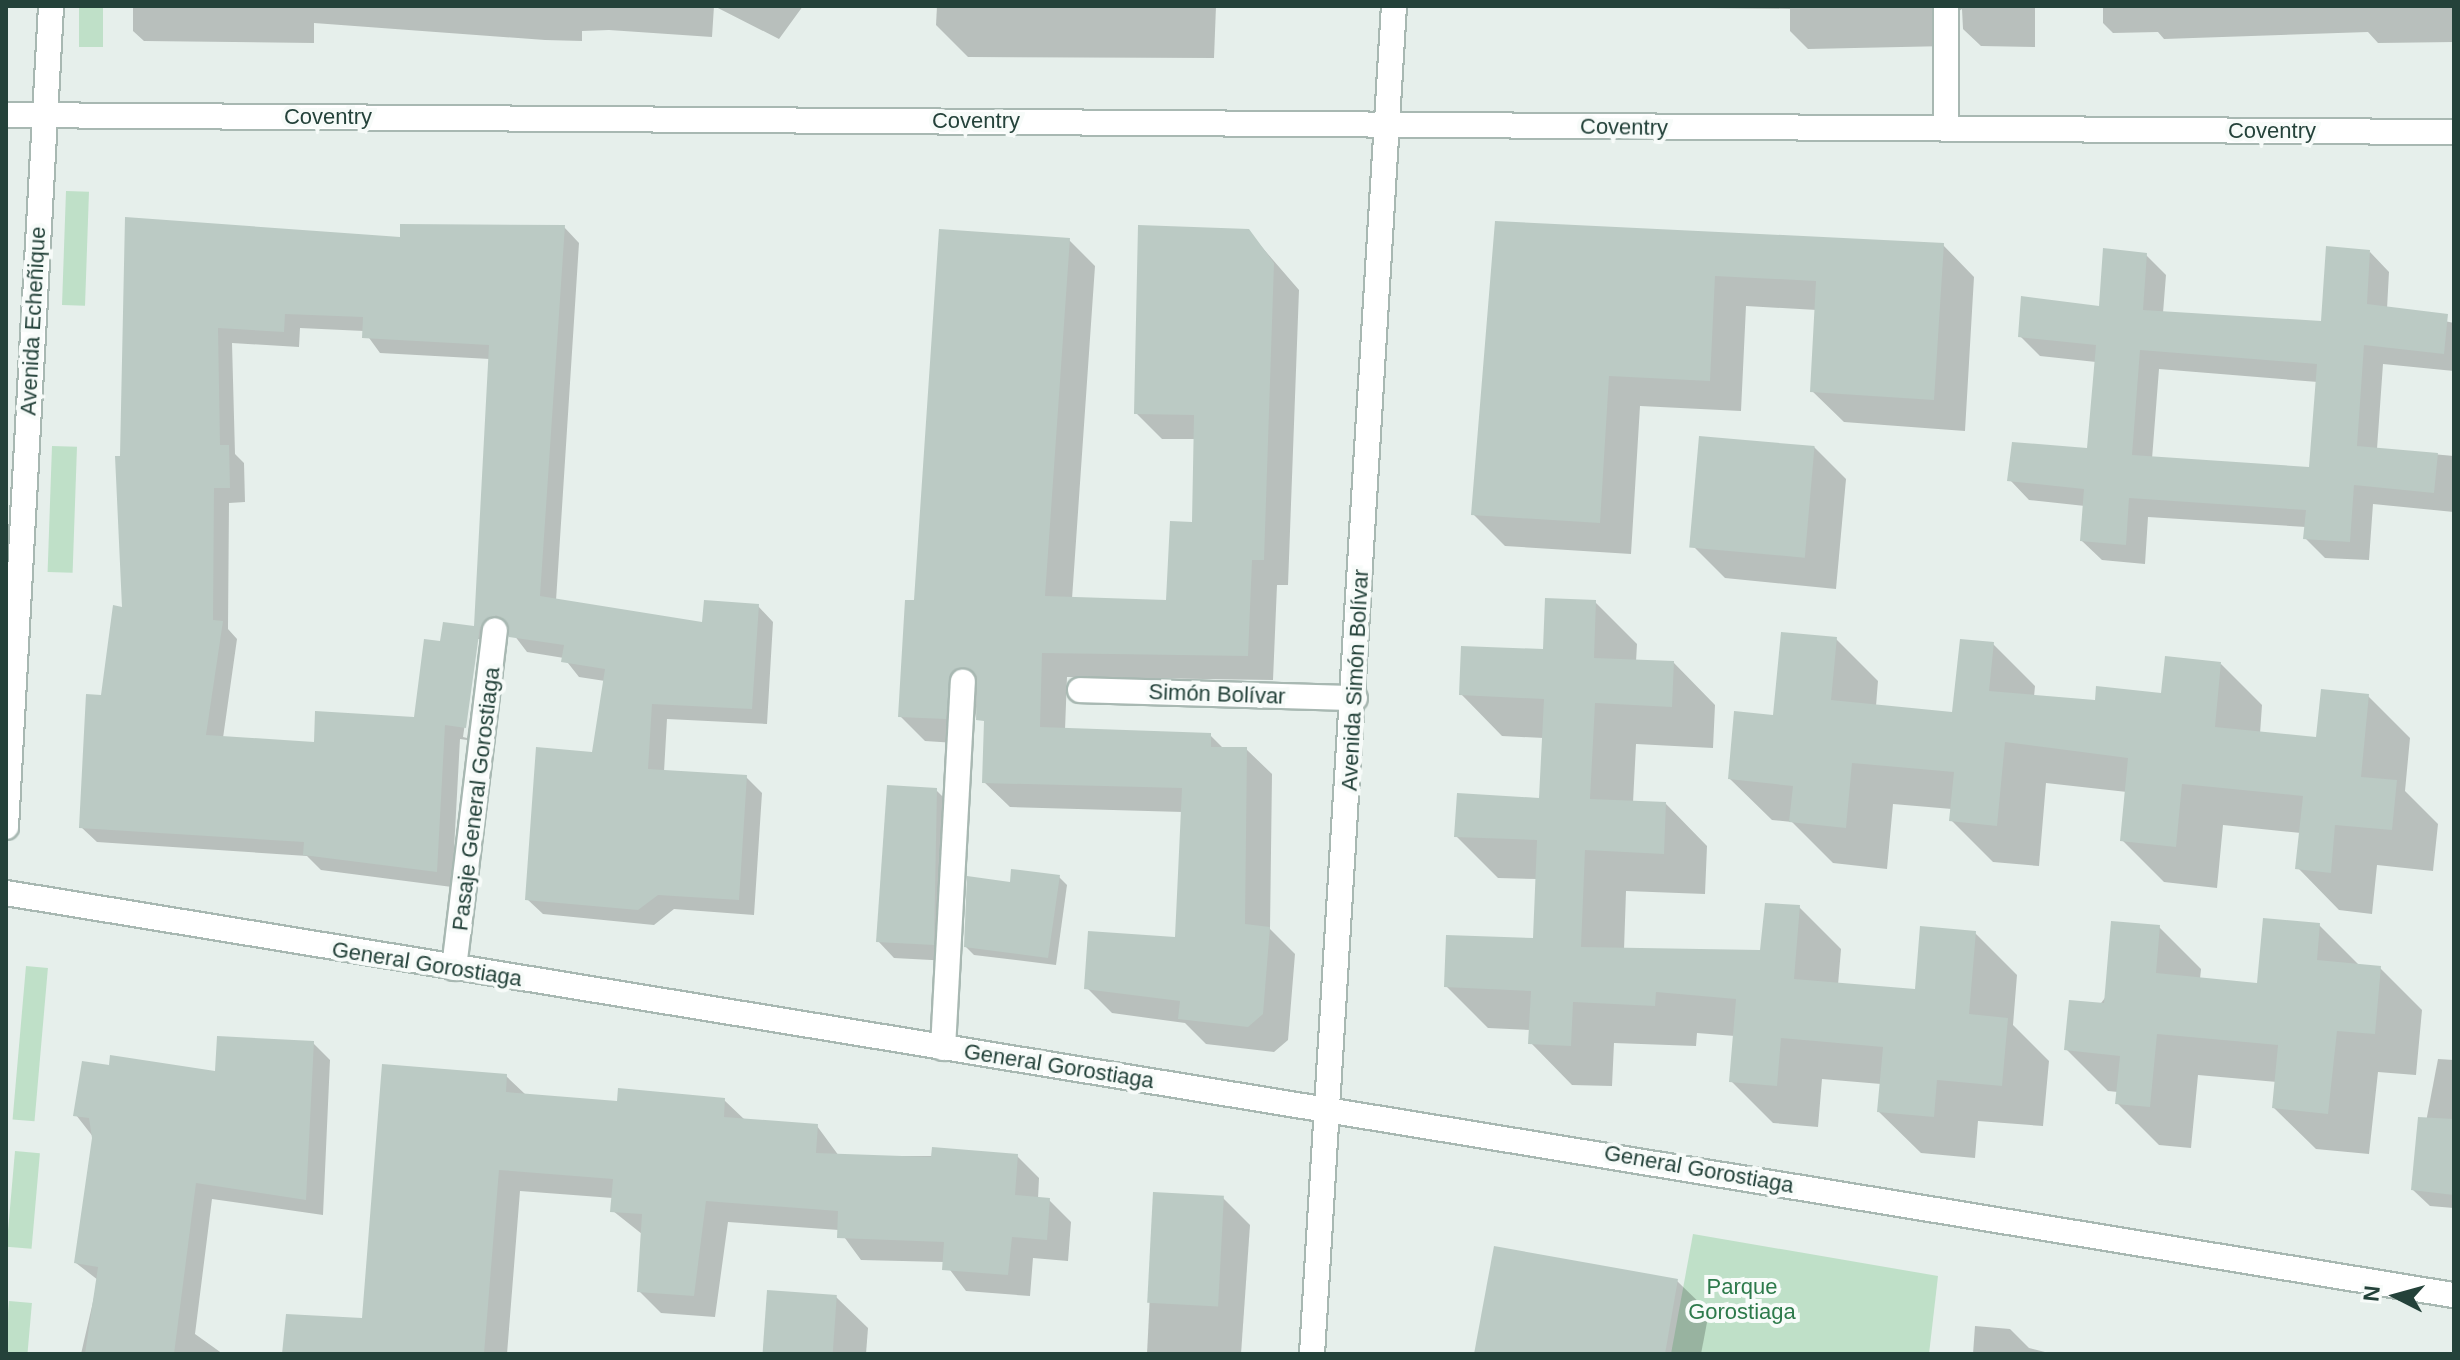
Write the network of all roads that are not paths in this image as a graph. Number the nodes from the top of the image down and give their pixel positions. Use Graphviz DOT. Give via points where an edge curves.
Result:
graph roads {
  1 [pos="51,6"];
  2 [pos="1394,6"];
  3 [pos="1946,6"];
  4 [pos="44,114"];
  5 [pos="6,115"];
  6 [pos="1387,124"];
  7 [pos="1946,129"];
  8 [pos="2454,132"];
  9 [pos="495,630"];
  10 [pos="963,682"];
  11 [pos="1080,690"];
  12 [pos="1355,698"];
  13 [pos="6,827"];
  14 [pos="6,893"];
  15 [pos="454,968"];
  16 [pos="943,1048"];
  17 [pos="1328,1109"];
  18 [pos="2454,1295"];
  19 [pos="1312,1354"];
  1 -- 4 [label="street, Avenida Echeñique"];
  2 -- 6 [label="street, Avenida Simón Bolívar"];
  3 -- 7 [label="street"];
  4 -- 5 [label="street, Coventry"];
  4 -- 6 [label="street, Coventry"];
  4 -- 13 [label="street, Avenida Echeñique"];
  6 -- 7 [label="street, Coventry"];
  6 -- 12 [label="street, Avenida Simón Bolívar"];
  7 -- 8 [label="street, Coventry"];
  9 -- 15 [label="street, Pasaje General Gorostiaga"];
  10 -- 16 [label="street, General Gorostiaga"];
  11 -- 12 [label="street, Simón Bolívar"];
  12 -- 17 [label="street, Avenida Simón Bolívar"];
  14 -- 15 [label="street, General Gorostiaga"];
  15 -- 16 [label="street, General Gorostiaga"];
  16 -- 17 [label="street, General Gorostiaga"];
  17 -- 18 [label="street, General Gorostiaga"];
  17 -- 19 [label="street, Avenida Simón Bolívar"];
}
